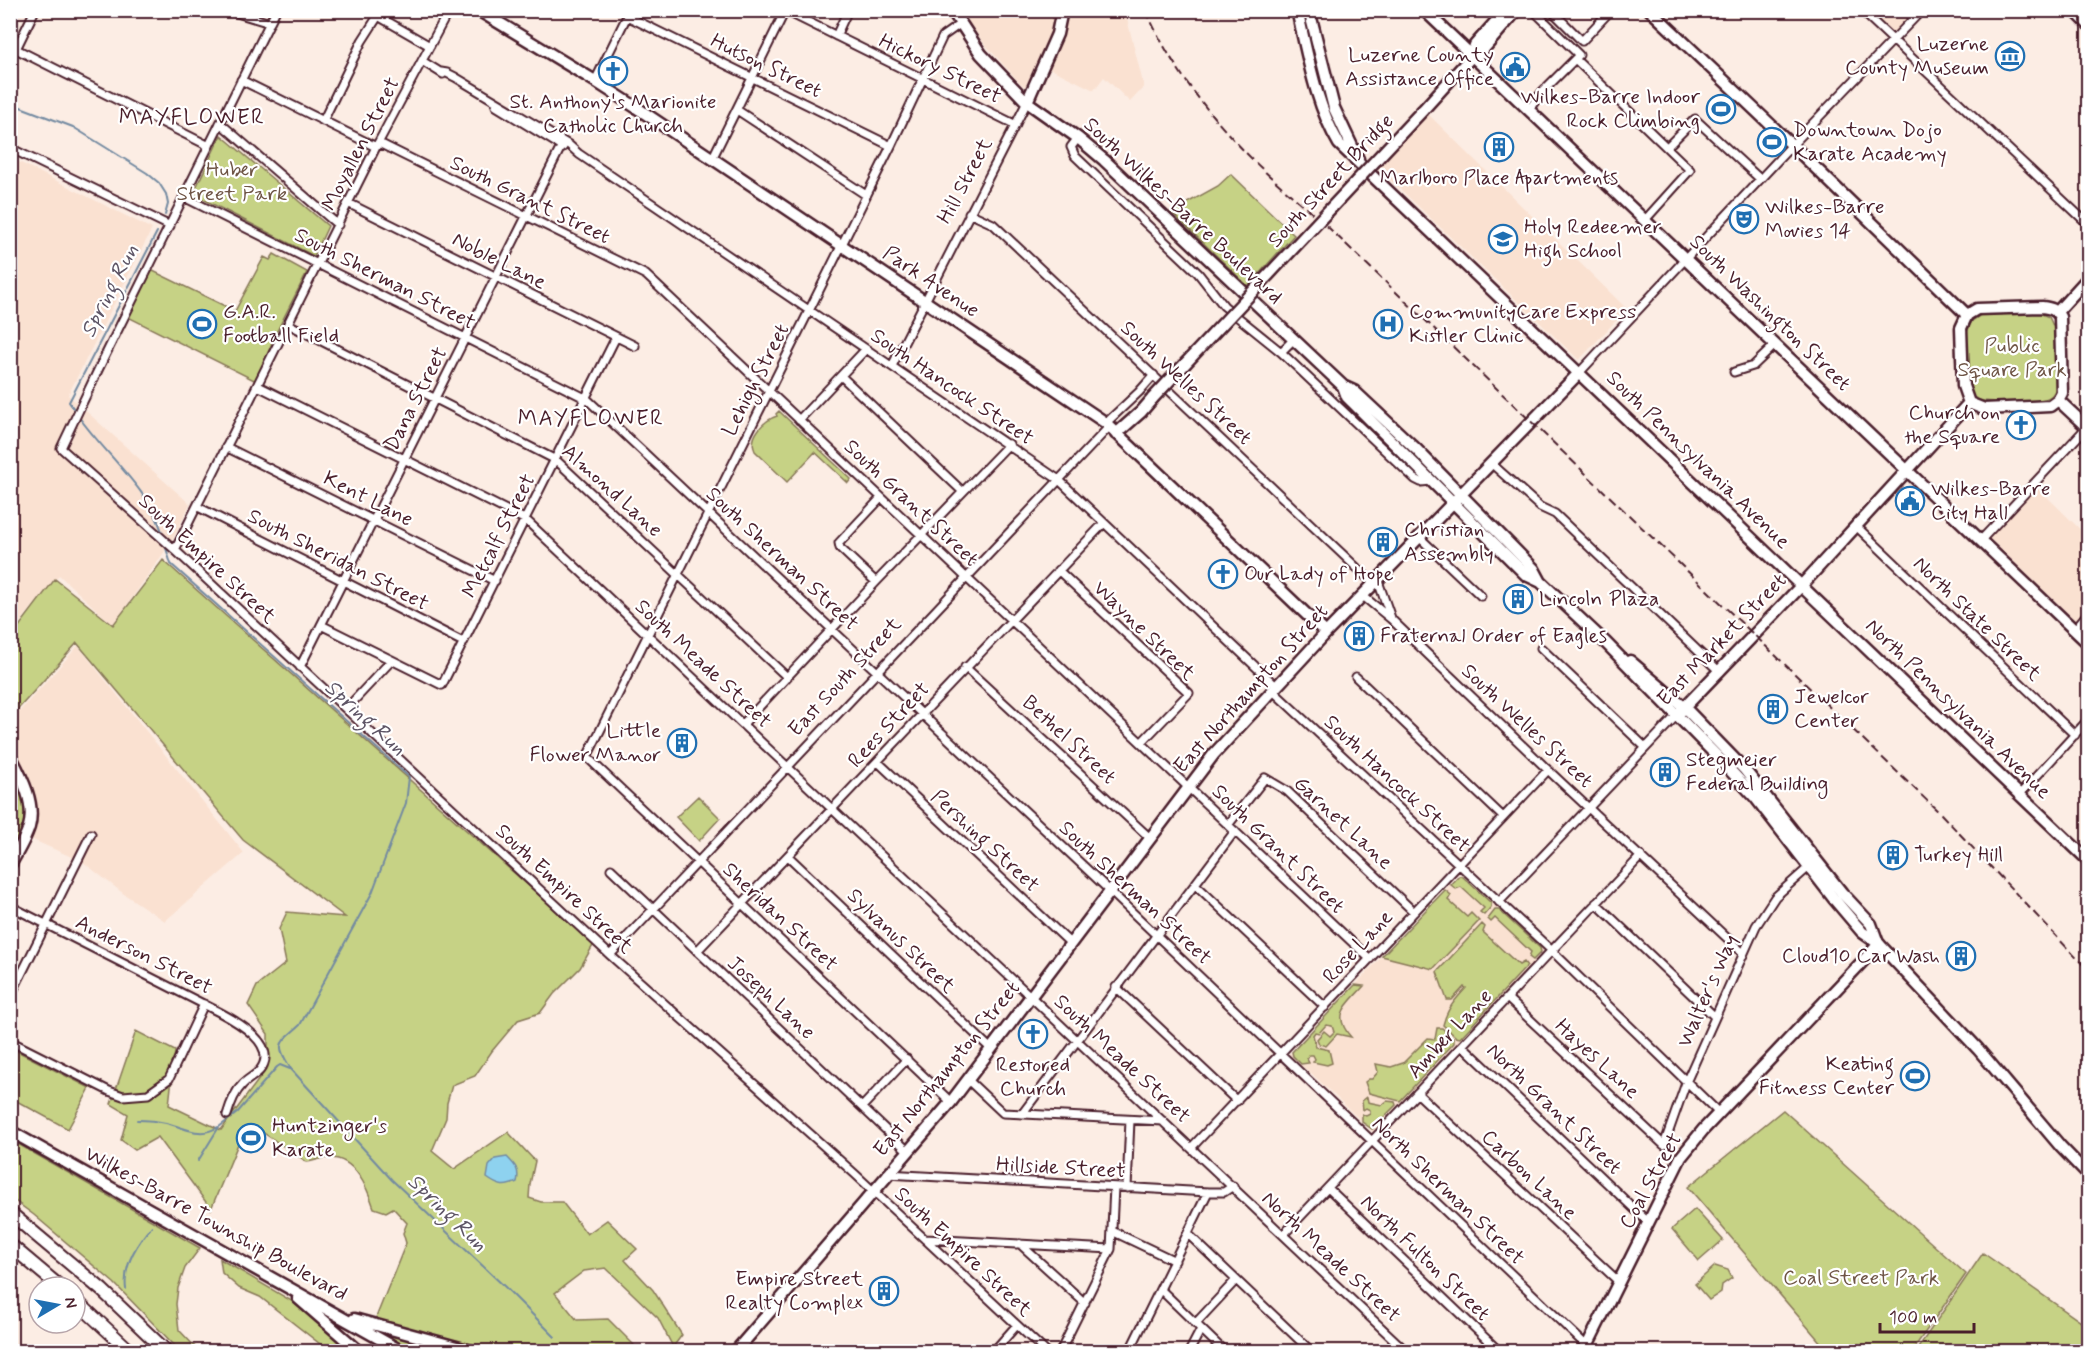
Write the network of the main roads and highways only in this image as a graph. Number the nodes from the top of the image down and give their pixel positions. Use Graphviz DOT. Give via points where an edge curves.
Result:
graph roads {
  1 [pos="478,10"];
  2 [pos="952,10"];
  3 [pos="1062,10"];
  4 [pos="1298,10"];
  5 [pos="1309,10"];
  6 [pos="1424,10"];
  7 [pos="1506,10"];
  8 [pos="1517,10"];
  9 [pos="1650,10"];
  10 [pos="2074,10"];
  11 [pos="2084,10"];
  12 [pos="2088,15"];
  13 [pos="2088,24"];
  14 [pos="1472,56"];
  15 [pos="1027,102"];
  16 [pos="1359,162"];
  17 [pos="2088,278"];
  18 [pos="2057,312"];
  19 [pos="1967,315"];
  20 [pos="1579,373"];
  21 [pos="1343,386"];
  22 [pos="2058,400"];
  23 [pos="1970,403"];
  24 [pos="1110,428"];
  25 [pos="2088,428"];
  26 [pos="1906,470"];
  27 [pos="1457,499"];
  28 [pos="1801,586"];
  29 [pos="1326,633"];
  30 [pos="2088,642"];
  31 [pos="1680,712"];
  32 [pos="10,755"];
  33 [pos="2088,860"];
  34 [pos="10,865"];
  35 [pos="1879,944"];
  36 [pos="10,1131"];
  37 [pos="2088,1175"];
  38 [pos="10,1213"];
  39 [pos="10,1245"];
  40 [pos="46,1275"];
  41 [pos="286,1287"];
  42 [pos="87,1311"];
  43 [pos="340,1316"];
  44 [pos="1588,1350"];
  45 [pos="131,1352"];
  46 [pos="167,1352"];
  47 [pos="360,1352"];
  48 [pos="403,1352"];
  49 [pos="475,1352"];
  50 [pos="735,1352"];
  1 -- 24 [label="main road, Park Avenue" via="595,81"];
  2 -- 15 [label="main road, South Wilkes-Barre Boulevard" via="981,54"];
  3 -- 15 [label="main road, Hill Street" via="1057,34"];
  4 -- 16 [label="main road, South Pennsylvania Avenue" via="1323,112 1339,144"];
  5 -- 16 [label="main road, South Pennsylvania Avenue" via="1334,108"];
  6 -- 14 [label="main road, South Washington Street"];
  7 -- 14 [label="main road" via="1475,45"];
  8 -- 14 [label="main road" via="1480,53"];
  9 -- 19 [label="main road"];
  10 -- 13 [label="main road"];
  11 -- 12 [label="main road"];
  14 -- 24 [label="main road, South Street Bridge, bridge" via="1153,398"];
  14 -- 26 [label="main road, South Washington Street"];
  15 -- 21 [label="main road, South Wilkes-Barre Boulevard" via="1078,138 1133,186"];
  16 -- 20 [label="main road, South Pennsylvania Avenue"];
  17 -- 18 [label="main road"];
  18 -- 19 [label="main road" via="2042,307 1977,309"];
  18 -- 22 [label="main road" via="2062,393"];
  19 -- 23 [label="main road" via="1961,328 1962,386"];
  20 -- 27 [label="main road, East Northampton Street"];
  20 -- 28 [label="main road, South Pennsylvania Avenue"];
  21 -- 27 [label="main road, South Wilkes-Barre Boulevard" via="1354,390 1394,428"];
  21 -- 27 [label="main road, South Wilkes-Barre Boulevard" via="1347,397 1431,481"];
  22 -- 23 [label="main road" via="2050,406 1984,410"];
  22 -- 25 [label="main road"];
  23 -- 26 [label="main road, East Market Street"];
  24 -- 29 [label="main road, Park Avenue"];
  26 -- 28 [label="main road, East Market Street"];
  26 -- 30 [label="main road, South Washington Street"];
  27 -- 29 [label="main road, East Northampton Street"];
  27 -- 31 [label="main road, South Wilkes-Barre Boulevard"];
  28 -- 31 [label="main road, East Market Street"];
  28 -- 33 [label="main road, North Pennsylvania Avenue"];
  29 -- 50 [label="main road, East Northampton Street" via="1214,754 951,1102"];
  31 -- 35 [label="main road" via="1755,797 1862,932"];
  31 -- 35 [label="main road" via="1763,791 1871,924"];
  32 -- 34 [label="main road" via="28,797 30,818"];
  35 -- 37 [label="main road"];
  35 -- 44 [label="main road, Coal Street" via="1681,1157"];
  36 -- 41 [label="main road, Wilkes-Barre Township Boulevard"];
  38 -- 46 [label="highway" via="102,1290"];
  39 -- 40 [label="highway"];
  41 -- 43 [label="main road, Wilkes-Barre Township Boulevard"];
  41 -- 47 [label="main road"];
  42 -- 45 [label="highway"];
  43 -- 48 [label="main road, Wilkes-Barre Township Boulevard"];
  43 -- 49 [label="main road"];
}
